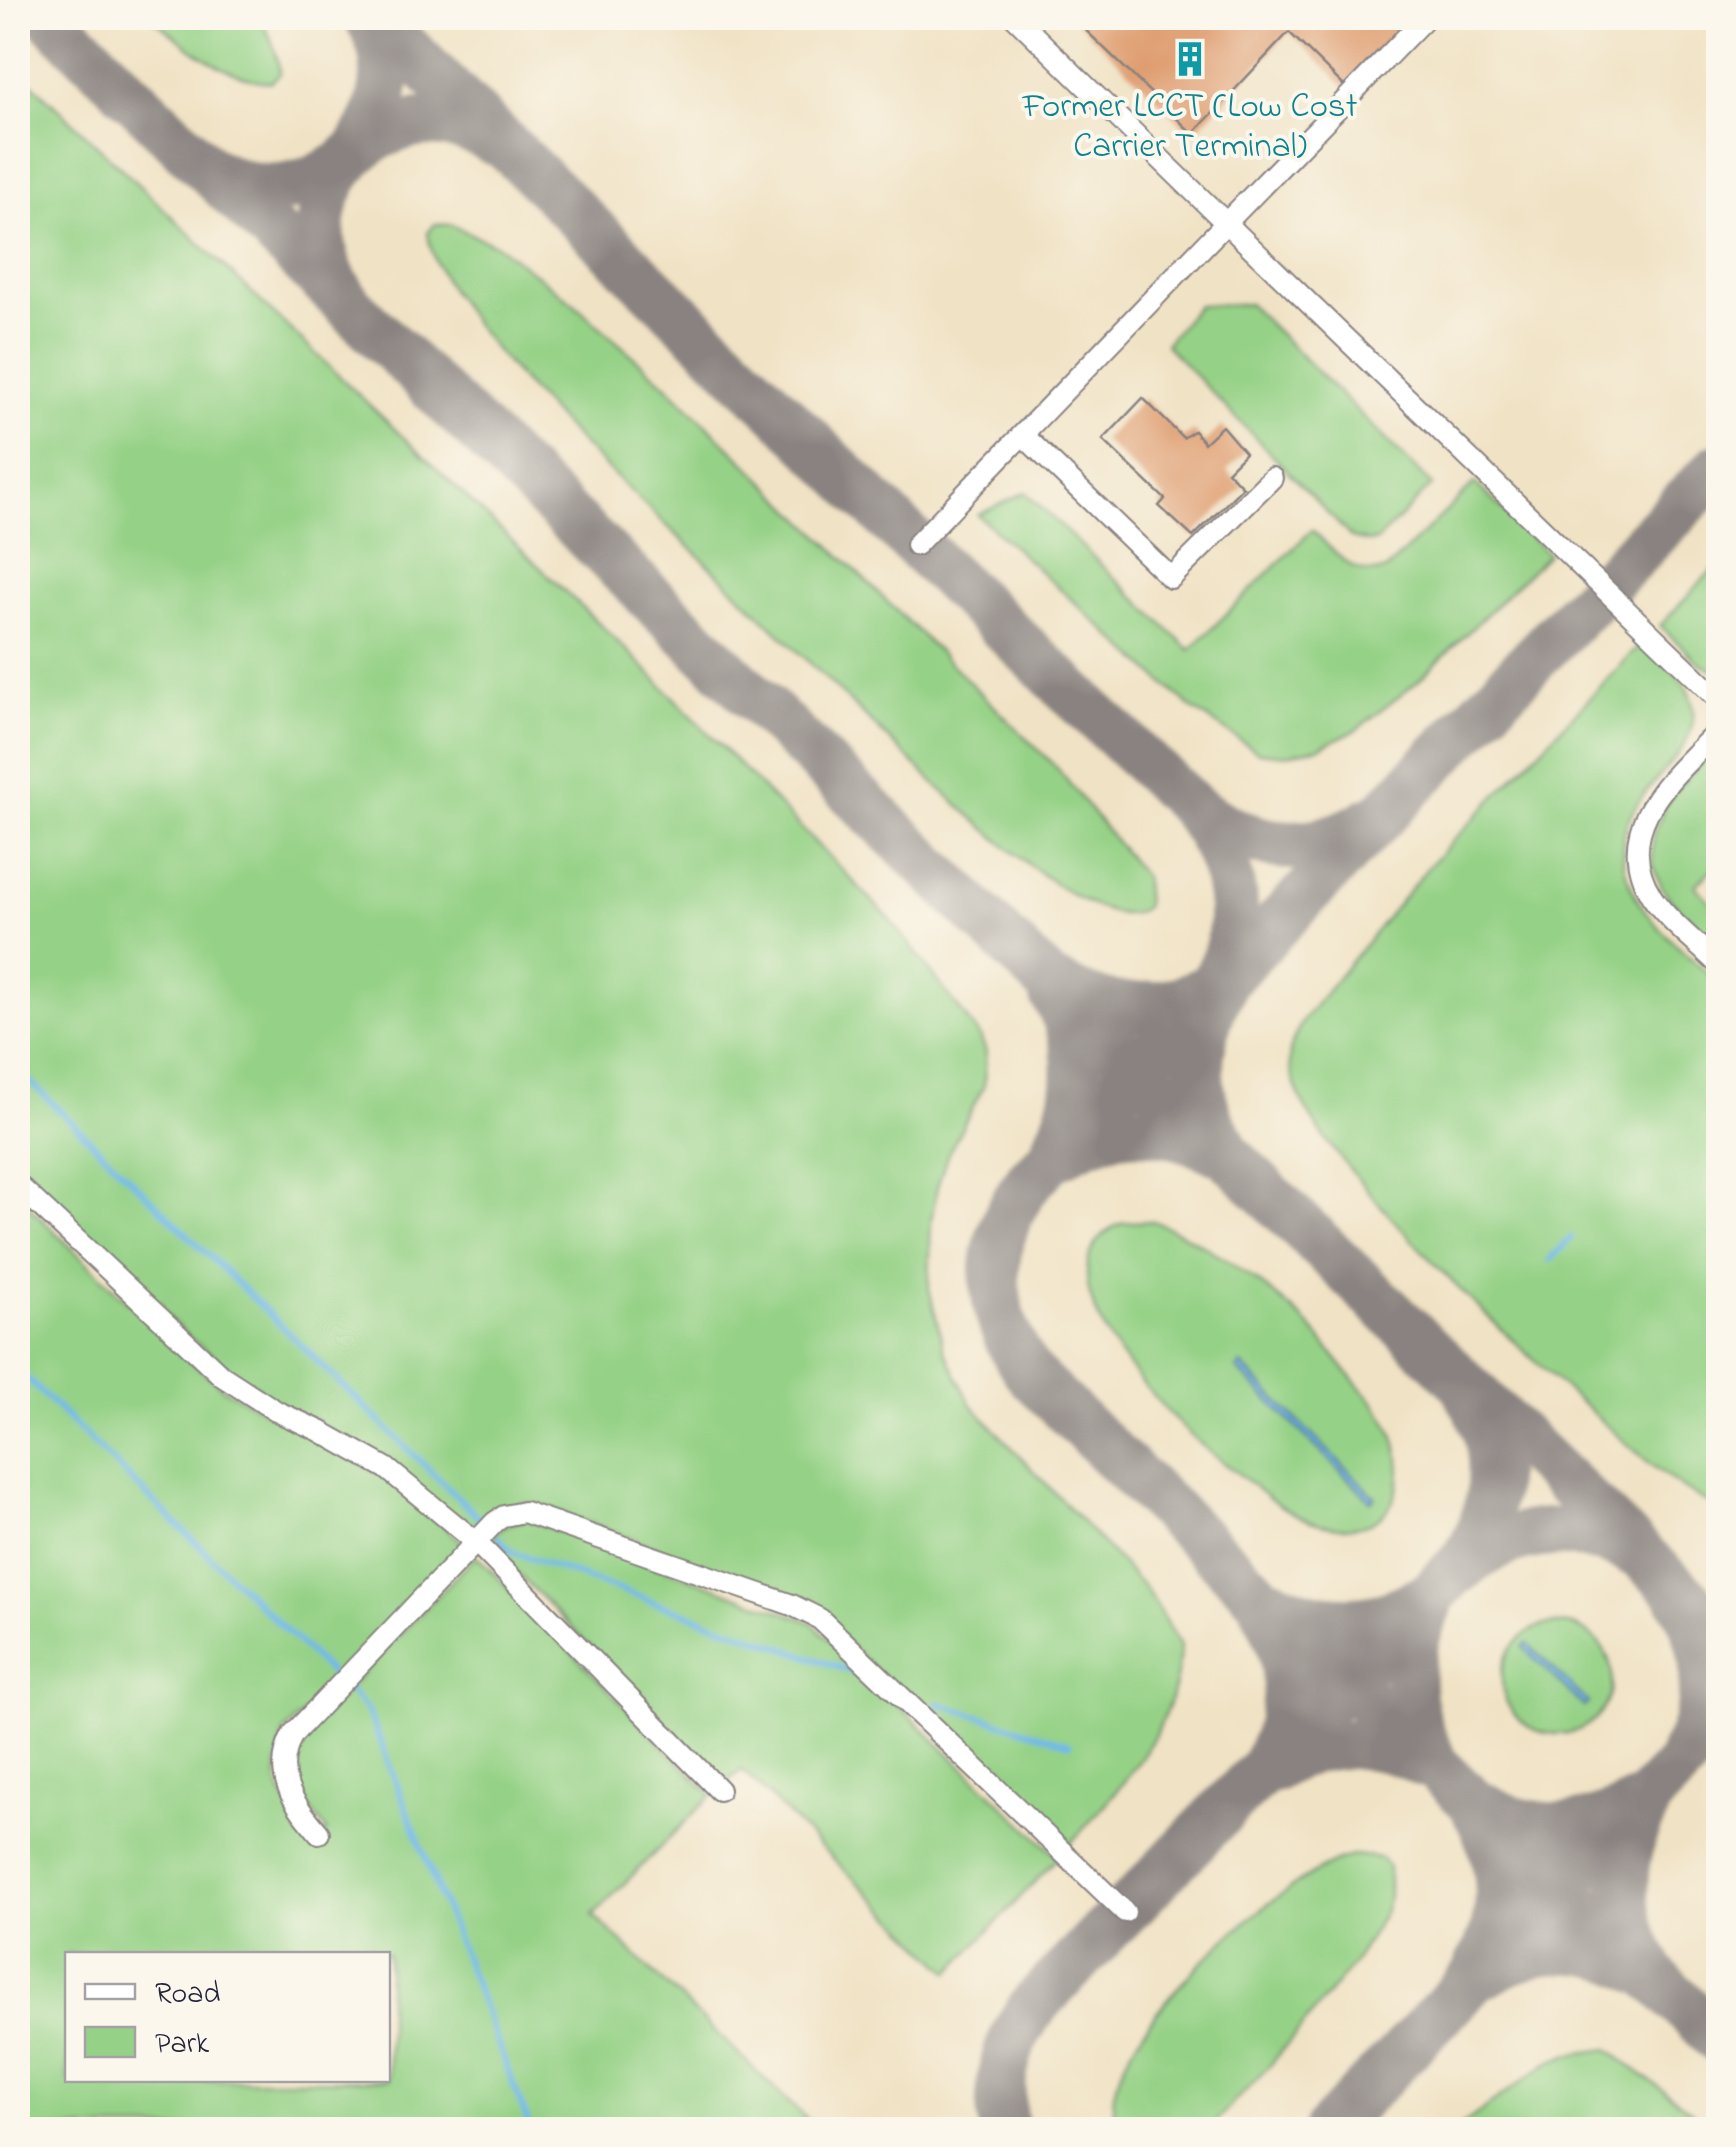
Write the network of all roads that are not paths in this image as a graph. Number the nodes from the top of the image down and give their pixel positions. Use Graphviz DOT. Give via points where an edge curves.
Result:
graph roads {
  1 [pos="1016,18"];
  2 [pos="1425,18"];
  3 [pos="1226,223"];
  4 [pos="1024,436"];
  5 [pos="1272,478"];
  6 [pos="916,545"];
  7 [pos="1718,699"];
  8 [pos="1718,731"];
  9 [pos="1718,964"];
  10 [pos="18,1184"];
  11 [pos="476,1542"];
  12 [pos="719,1790"];
  13 [pos="319,1833"];
  14 [pos="1125,1912"];
  1 -- 3 [label="lane"];
  2 -- 3 [label="lane"];
  3 -- 4 [label="lane"];
  3 -- 7 [label="lane"];
  4 -- 5 [label="lane" via="1171,578"];
  4 -- 6 [label="lane"];
  8 -- 9 [label="lane" via="1648,809 1639,854 1652,896"];
  10 -- 11 [label="lane" via="222,1376 386,1468"];
  11 -- 12 [label="lane"];
  11 -- 13 [label="lane" via="286,1746 286,1790"];
  11 -- 14 [label="lane" via="504,1516 535,1514 820,1618"];
}
